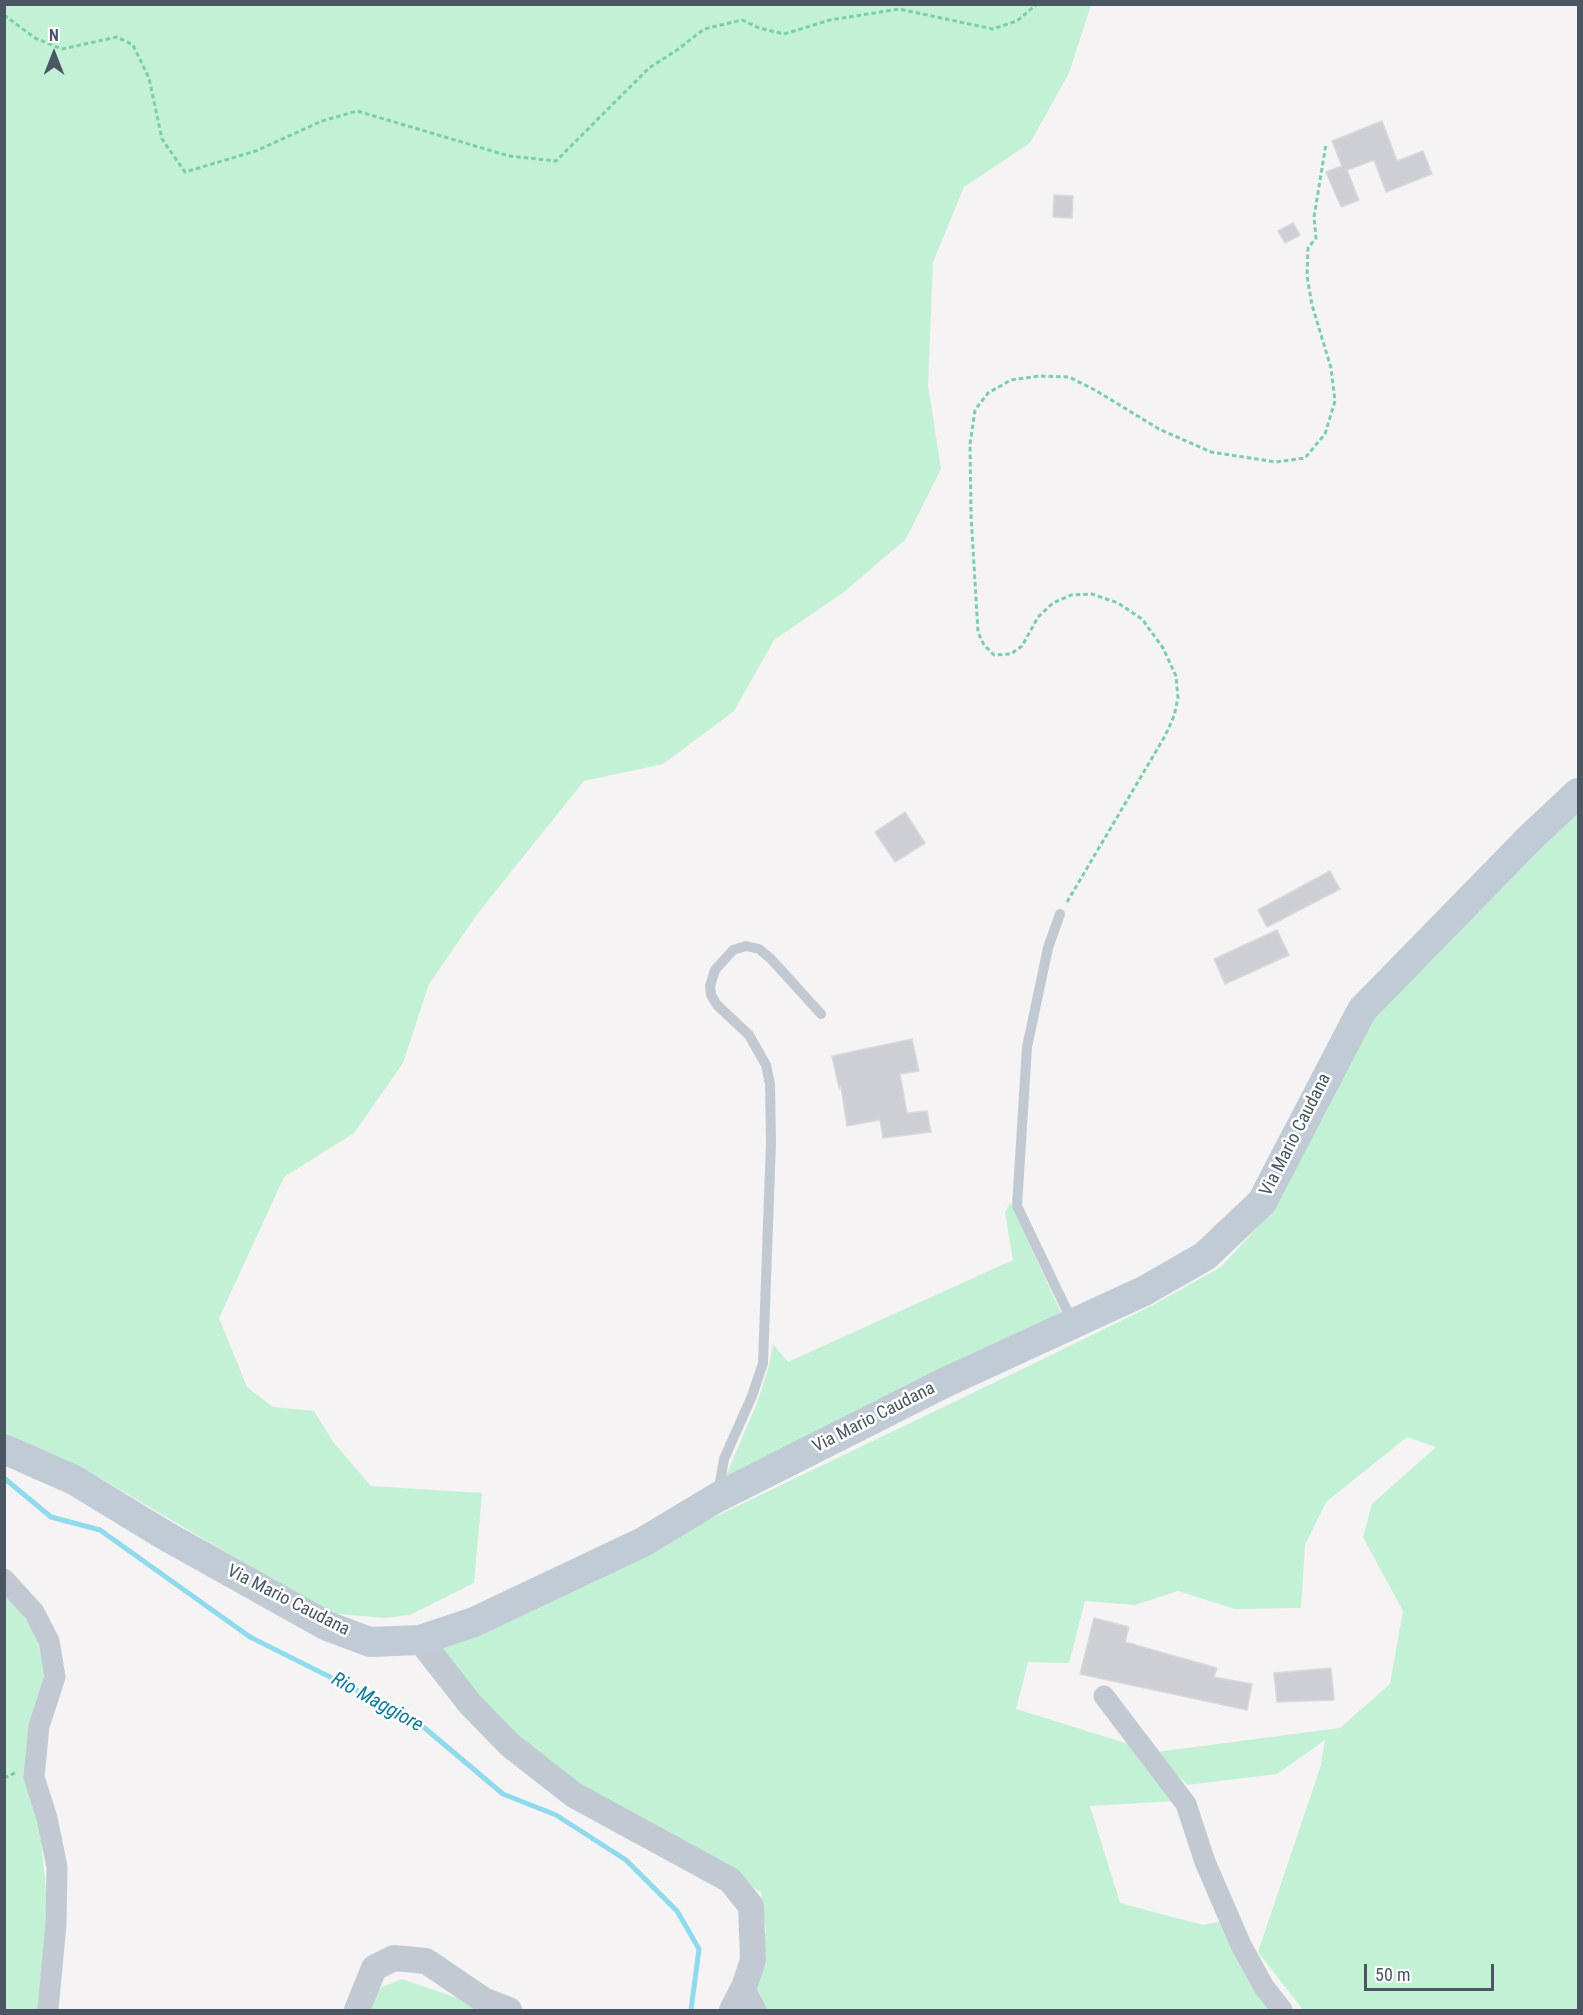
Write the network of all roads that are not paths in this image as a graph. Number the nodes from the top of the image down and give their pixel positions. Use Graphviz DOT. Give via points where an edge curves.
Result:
graph roads {
  1 [pos="1578,793"];
  2 [pos="1060,914"];
  3 [pos="821,1014"];
  4 [pos="1073,1323"];
  5 [pos="4,1449"];
  6 [pos="718,1497"];
  7 [pos="4,1579"];
  8 [pos="420,1640"];
  9 [pos="1104,1696"];
  10 [pos="744,1987"];
  11 [pos="48,2010"];
  12 [pos="357,2010"];
  13 [pos="509,2010"];
  14 [pos="732,2010"];
  15 [pos="756,2010"];
  16 [pos="1282,2010"];
  1 -- 4 [label="main road, Via Mario Caudana" via="1362,1010 1262,1202 1205,1256 1144,1291"];
  2 -- 4 [label="lane" via="1048,948 1027,1047 1017,1206"];
  3 -- 6 [label="lane" via="759,949 746,946 733,950 715,970 711,995 749,1035 766,1065 771,1143 763,1363 724,1459"];
  4 -- 6 [label="main road, Via Mario Caudana"];
  5 -- 8 [label="main road, Via Mario Caudana" via="74,1480 327,1626 370,1642"];
  6 -- 8 [label="main road, Via Mario Caudana" via="633,1547 474,1622"];
  7 -- 11 [label="street" via="34,1612 49,1641 55,1677 39,1726 34,1777 57,1868"];
  8 -- 10 [label="street" via="486,1721 573,1796 730,1880 751,1906 753,1960"];
  9 -- 16 [label="street" via="1186,1804 1205,1862 1241,1945"];
  10 -- 14 [label="street"];
  10 -- 15 [label="street"];
  12 -- 13 [label="street" via="374,1968 394,1958 426,1961 485,2001"];
}
